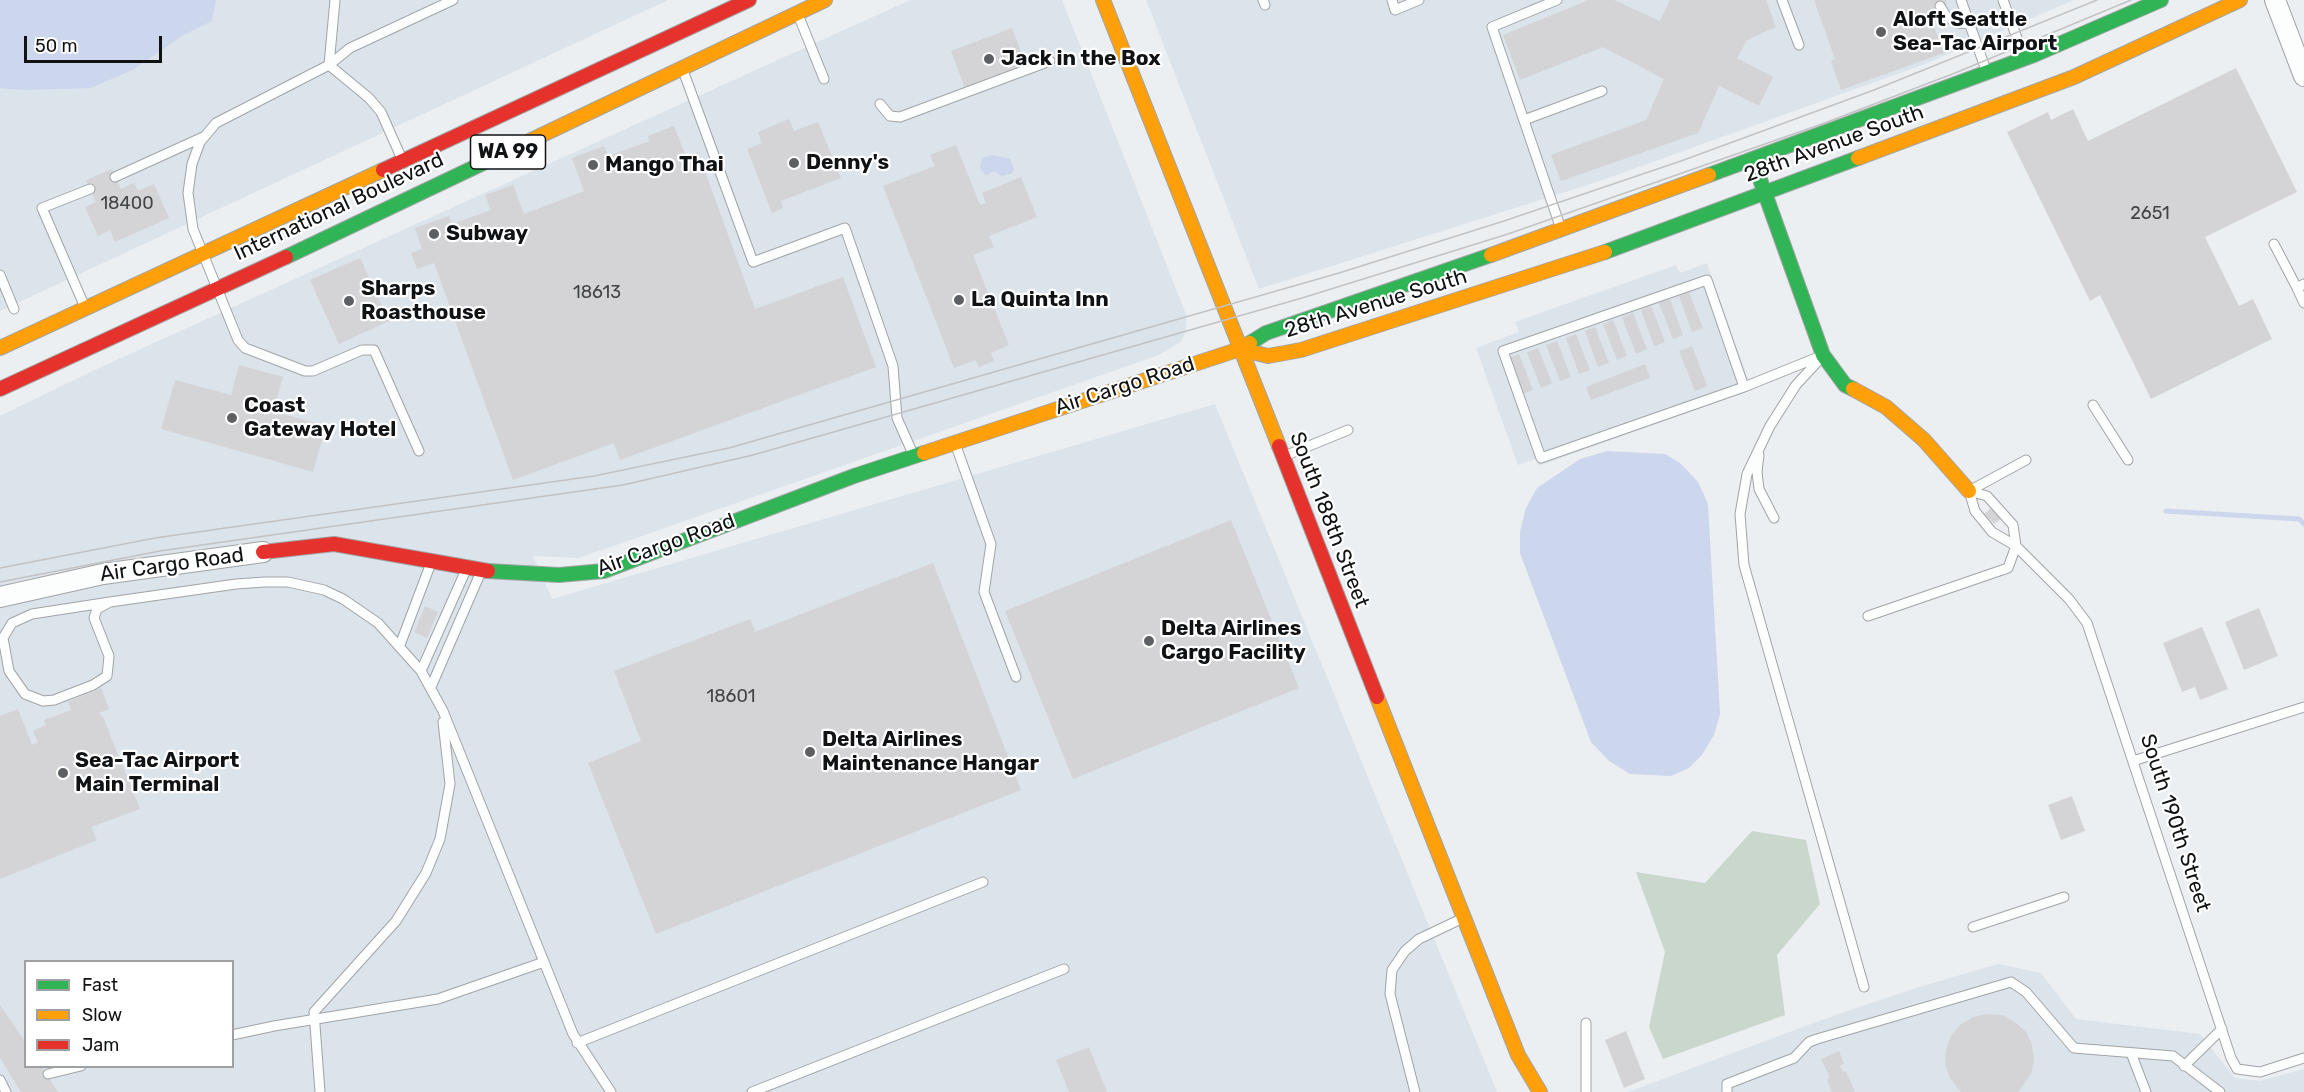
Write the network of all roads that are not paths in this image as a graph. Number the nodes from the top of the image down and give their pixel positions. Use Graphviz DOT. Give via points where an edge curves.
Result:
graph roads {
  1 [pos="335,0"];
  2 [pos="453,0"];
  3 [pos="749,0"];
  4 [pos="825,0"];
  5 [pos="1103,0"];
  6 [pos="1392,0"];
  7 [pos="1419,0"];
  8 [pos="1557,0"];
  9 [pos="1782,0"];
  10 [pos="1960,0"];
  11 [pos="2003,0"];
  12 [pos="2161,0"];
  13 [pos="2240,0"];
  14 [pos="2275,0"];
  15 [pos="729,4"];
  16 [pos="1940,6"];
  17 [pos="797,12"];
  18 [pos="1970,24"];
  19 [pos="1799,45"];
  20 [pos="2025,58"];
  21 [pos="1050,61"];
  22 [pos="329,66"];
  23 [pos="682,68"];
  24 [pos="1987,72"];
  25 [pos="2304,76"];
  26 [pos="824,78"];
  27 [pos="1602,91"];
  28 [pos="880,104"];
  29 [pos="1524,120"];
  30 [pos="203,137"];
  31 [pos="1753,159"];
  32 [pos="403,162"];
  33 [pos="115,177"];
  34 [pos="90,189"];
  35 [pos="1765,192"];
  36 [pos="1561,230"];
  37 [pos="2274,244"];
  38 [pos="202,254"];
  39 [pos="0,275"];
  40 [pos="2300,286"];
  41 [pos="216,288"];
  42 [pos="4,295"];
  43 [pos="2304,303"];
  44 [pos="85,308"];
  45 [pos="14,309"];
  46 [pos="0,348"];
  47 [pos="1240,349"];
  48 [pos="1824,355"];
  49 [pos="1744,387"];
  50 [pos="0,389"];
  51 [pos="2093,405"];
  52 [pos="1348,430"];
  53 [pos="955,444"];
  54 [pos="1760,447"];
  55 [pos="419,451"];
  56 [pos="915,456"];
  57 [pos="1282,457"];
  58 [pos="2025,460"];
  59 [pos="2128,460"];
  60 [pos="1969,491"];
  61 [pos="1774,518"];
  62 [pos="2016,546"];
  63 [pos="263,552"];
  64 [pos="432,562"];
  65 [pos="467,568"];
  66 [pos="481,571"];
  67 [pos="0,597"];
  68 [pos="110,602"];
  69 [pos="1868,616"];
  70 [pos="400,645"];
  71 [pos="421,671"];
  72 [pos="1016,677"];
  73 [pos="432,690"];
  74 [pos="2304,707"];
  75 [pos="2133,761"];
  76 [pos="983,882"];
  77 [pos="2064,897"];
  78 [pos="1465,918"];
  79 [pos="1973,927"];
  80 [pos="544,962"];
  81 [pos="1064,969"];
  82 [pos="1864,987"];
  83 [pos="313,1020"];
  84 [pos="1586,1023"];
  85 [pos="2222,1029"];
  86 [pos="234,1035"];
  87 [pos="577,1043"];
  88 [pos="2131,1053"];
  89 [pos="1518,1055"];
  90 [pos="2304,1058"];
  91 [pos="2184,1066"];
  92 [pos="73,1068"];
  93 [pos="48,1074"];
  94 [pos="0,1080"];
  95 [pos="1520,1083"];
  96 [pos="15,1087"];
  97 [pos="5,1092"];
  98 [pos="320,1092"];
  99 [pos="611,1092"];
  100 [pos="752,1092"];
  101 [pos="1415,1092"];
  102 [pos="1540,1092"];
  103 [pos="1586,1092"];
  104 [pos="1727,1092"];
  105 [pos="2146,1092"];
  106 [pos="2220,1092"];
  1 -- 22 [label="lane"];
  2 -- 22 [label="lane" via="350,48"];
  3 -- 15 [label="main road, International Boulevard / WA 99"];
  4 -- 17 [label="main road, International Boulevard / WA 99"];
  5 -- 47 [label="main road, South 188th Street"];
  6 -- 7 [label="lane" via="1395,10"];
  8 -- 29 [label="lane" via="1492,27"];
  9 -- 19 [label="lane"];
  10 -- 18 [label="lane"];
  11 -- 20 [label="lane"];
  12 -- 20 [label="main road, 28th Avenue South"];
  13 -- 35 [label="main road, 28th Avenue South" via="2074,77"];
  14 -- 25 [label="street"];
  15 -- 32 [label="main road, International Boulevard / WA 99"];
  16 -- 18 [label="lane" via="1957,23"];
  17 -- 23 [label="main road, International Boulevard / WA 99"];
  17 -- 26 [label="lane"];
  18 -- 24 [label="lane"];
  20 -- 24 [label="main road, 28th Avenue South"];
  21 -- 28 [label="lane" via="900,117 890,116"];
  22 -- 30 [label="lane" via="233,113"];
  22 -- 32 [label="lane" via="369,98 387,123"];
  23 -- 41 [label="main road, International Boulevard / WA 99"];
  23 -- 56 [label="lane" via="753,262 845,228 894,366 897,418"];
  24 -- 31 [label="main road, 28th Avenue South"];
  27 -- 29 [label="lane"];
  29 -- 36 [label="lane"];
  30 -- 33 [label="lane"];
  30 -- 38 [label="lane" via="192,164 188,193 193,229"];
  31 -- 35 [label="main road"];
  31 -- 36 [label="main road, 28th Avenue South"];
  32 -- 38 [label="main road, International Boulevard / WA 99"];
  34 -- 44 [label="lane" via="42,208"];
  35 -- 47 [label="main road, 28th Avenue South" via="1563,267 1301,350 1268,356"];
  35 -- 48 [label="main road"];
  36 -- 47 [label="main road, 28th Avenue South" via="1266,333"];
  37 -- 40 [label="lane"];
  38 -- 41 [label="lane"];
  38 -- 44 [label="main road, International Boulevard / WA 99"];
  39 -- 42 [label="lane"];
  40 -- 43 [label="lane"];
  41 -- 50 [label="main road, International Boulevard / WA 99"];
  41 -- 55 [label="lane" via="238,340 258,355 313,371 362,350 374,350"];
  42 -- 45 [label="lane"];
  44 -- 46 [label="main road, International Boulevard / WA 99"];
  47 -- 53 [label="main road, Air Cargo Road"];
  47 -- 57 [label="main road, South 188th Street"];
  48 -- 49 [label="lane"];
  48 -- 54 [label="lane" via="1796,385"];
  48 -- 60 [label="main road" via="1845,385 1886,407 1924,440"];
  49 -- 49 [label="lane" via="1707,280 1503,351 1541,458"];
  51 -- 59 [label="lane"];
  52 -- 57 [label="lane"];
  53 -- 56 [label="main road, Air Cargo Road"];
  53 -- 72 [label="lane" via="991,544 984,592"];
  54 -- 61 [label="lane" via="1759,489"];
  54 -- 82 [label="lane" via="1747,474 1740,514 1744,565"];
  56 -- 66 [label="main road, Air Cargo Road" via="604,571 559,575"];
  57 -- 78 [label="main road, South 188th Street"];
  58 -- 60 [label="lane"];
  60 -- 62 [label="lane" via="1975,511 1992,532"];
  60 -- 62 [label="lane" via="1986,496 2013,525"];
  62 -- 69 [label="lane" via="2008,568"];
  62 -- 75 [label="lane, South 190th Street" via="2069,599 2087,623"];
  63 -- 64 [label="main road, Air Cargo Road" via="334,544"];
  63 -- 67 [label="street, Air Cargo Road" via="103,574"];
  64 -- 65 [label="main road, Air Cargo Road"];
  64 -- 70 [label="lane"];
  65 -- 66 [label="main road, Air Cargo Road"];
  65 -- 71 [label="lane"];
  66 -- 73 [label="lane"];
  68 -- 68 [label="lane" via="32,614 12,623 3,638 3,648 9,671 25,694 32,699 54,700 107,676 109,656 94,618 97,609"];
  68 -- 70 [label="lane" via="236,584 288,582 343,599 378,623"];
  70 -- 71 [label="lane"];
  71 -- 73 [label="lane"];
  73 -- 80 [label="lane"];
  73 -- 83 [label="lane" via="446,735 450,784 440,839 426,873 396,921 316,1009"];
  74 -- 75 [label="lane"];
  75 -- 85 [label="lane, South 190th Street"];
  76 -- 87 [label="lane"];
  77 -- 79 [label="lane"];
  78 -- 89 [label="main road, South 188th Street"];
  78 -- 101 [label="lane" via="1419,939 1392,970 1390,994"];
  80 -- 83 [label="lane" via="438,999"];
  80 -- 87 [label="lane"];
  81 -- 100 [label="lane"];
  83 -- 86 [label="lane"];
  83 -- 98 [label="lane"];
  84 -- 103 [label="lane"];
  85 -- 90 [label="lane, South 190th Street" via="2231,1058 2243,1071 2260,1072"];
  85 -- 91 [label="lane"];
  87 -- 99 [label="lane"];
  88 -- 91 [label="lane" via="2173,1056"];
  88 -- 104 [label="lane" via="2074,1048 2026,992 2011,982 1809,1042 1794,1058 1727,1084"];
  88 -- 105 [label="lane"];
  89 -- 95 [label="main road, South 188th Street"];
  89 -- 102 [label="main road, South 188th Street"];
  91 -- 106 [label="lane"];
  92 -- 93 [label="lane"];
  94 -- 97 [label="lane"];
  96 -- 97 [label="lane"];
}
